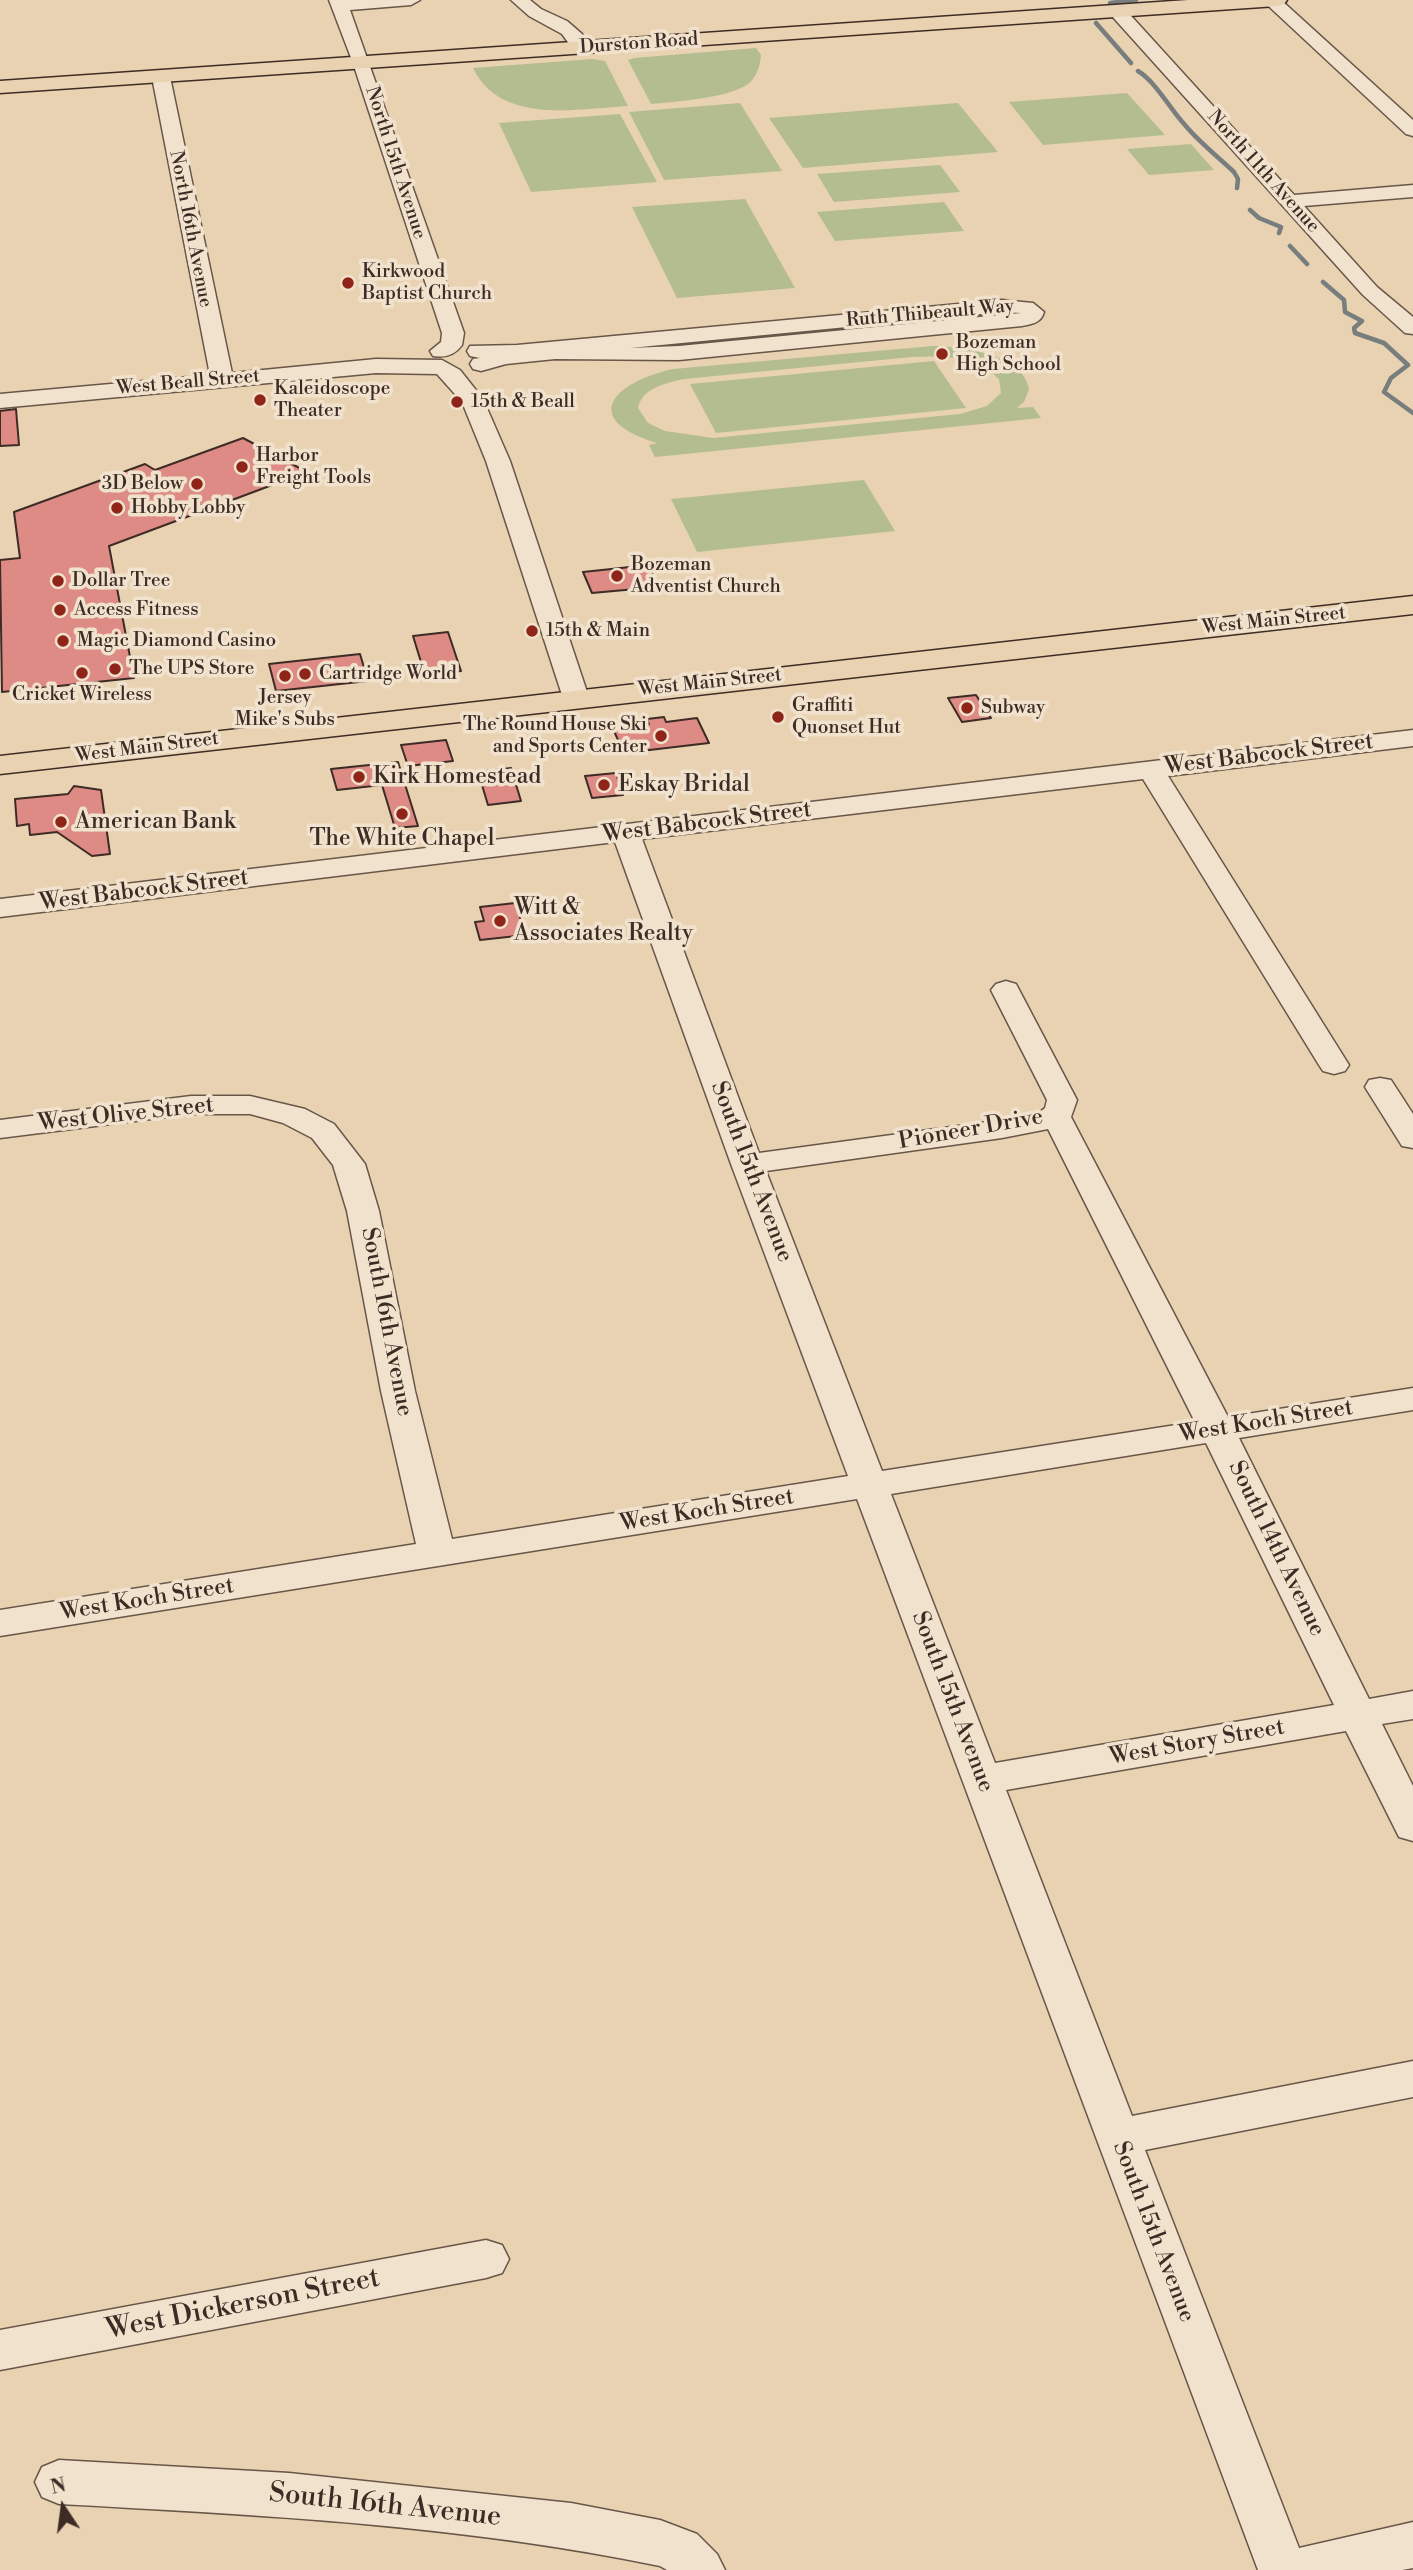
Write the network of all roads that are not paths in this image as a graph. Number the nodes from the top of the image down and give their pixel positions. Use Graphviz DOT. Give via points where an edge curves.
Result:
graph roads {
  1 [pos="411,0"];
  2 [pos="520,0"];
  3 [pos="1271,0"];
  4 [pos="1277,0"];
  5 [pos="339,3"];
  6 [pos="1117,11"];
  7 [pos="581,48"];
  8 [pos="362,63"];
  9 [pos="161,77"];
  10 [pos="0,88"];
  11 [pos="1413,130"];
  12 [pos="1413,191"];
  13 [pos="1289,201"];
  14 [pos="451,326"];
  15 [pos="1413,328"];
  16 [pos="477,358"];
  17 [pos="439,360"];
  18 [pos="222,380"];
  19 [pos="471,399"];
  20 [pos="0,401"];
  21 [pos="1413,605"];
  22 [pos="576,698"];
  23 [pos="1413,738"];
  24 [pos="2,764"];
  25 [pos="1151,769"];
  26 [pos="626,832"];
  27 [pos="0,908"];
  28 [pos="1006,990"];
  29 [pos="1334,1065"];
  30 [pos="1380,1087"];
  31 [pos="294,1115"];
  32 [pos="1061,1124"];
  33 [pos="0,1129"];
  34 [pos="1413,1139"];
  35 [pos="747,1164"];
  36 [pos="1413,1399"];
  37 [pos="1217,1430"];
  38 [pos="870,1485"];
  39 [pos="437,1554"];
  40 [pos="0,1623"];
  41 [pos="1413,1705"];
  42 [pos="1357,1715"];
  43 [pos="981,1780"];
  44 [pos="1413,1826"];
  45 [pos="1413,2079"];
  46 [pos="1117,2137"];
  47 [pos="486,2259"];
  48 [pos="0,2350"];
  49 [pos="59,2482"];
  50 [pos="1413,2546"];
  51 [pos="701,2570"];
  52 [pos="1283,2570"];
  53 [pos="1301,2570"];
  1 -- 5 [label="street"];
  2 -- 7 [label="street" via="573,31"];
  3 -- 4 [label="main road, Durston Road"];
  3 -- 6 [label="main road, Durston Road"];
  3 -- 11 [label="street"];
  5 -- 8 [label="street, North 15th Avenue"];
  6 -- 7 [label="main road, Durston Road"];
  6 -- 13 [label="street, North 11th Avenue"];
  7 -- 8 [label="main road, Durston Road"];
  8 -- 9 [label="main road, Durston Road"];
  8 -- 14 [label="street, North 15th Avenue"];
  9 -- 10 [label="main road, Durston Road"];
  9 -- 18 [label="street, North 16th Avenue"];
  12 -- 13 [label="street"];
  13 -- 15 [label="street, North 11th Avenue" via="1370,291"];
  14 -- 16 [label="street, North 15th Avenue"];
  14 -- 17 [label="street" via="451,345"];
  16 -- 16 [label="street, Ruth Thibeault Way" via="571,352 651,355 1022,320 1033,312 1026,307 1002,306"];
  16 -- 17 [label="street, West Beall Street"];
  16 -- 19 [label="street" via="470,379 475,394"];
  17 -- 18 [label="street, West Beall Street"];
  17 -- 19 [label="street"];
  18 -- 20 [label="street, West Beall Street"];
  19 -- 22 [label="street" via="498,461"];
  21 -- 22 [label="main road, West Main Street"];
  22 -- 24 [label="main road, West Main Street"];
  23 -- 25 [label="street, West Babcock Street"];
  25 -- 26 [label="street, West Babcock Street"];
  25 -- 29 [label="street"];
  26 -- 27 [label="street, West Babcock Street"];
  26 -- 35 [label="street, South 15th Avenue"];
  28 -- 35 [label="street, Pioneer Drive" via="1062,1100 1060,1111 1050,1119"];
  30 -- 34 [label="street"];
  31 -- 33 [label="street, West Olive Street" via="250,1105 191,1105"];
  31 -- 39 [label="street, South 16th Avenue" via="323,1131 350,1168"];
  32 -- 37 [label="street, South 14th Avenue"];
  35 -- 38 [label="street, South 15th Avenue"];
  36 -- 37 [label="street, West Koch Street"];
  37 -- 38 [label="street, West Koch Street"];
  37 -- 42 [label="street, South 14th Avenue"];
  38 -- 39 [label="street, West Koch Street"];
  38 -- 43 [label="street, South 15th Avenue"];
  39 -- 40 [label="street, West Koch Street"];
  41 -- 42 [label="street, West Story Street"];
  42 -- 43 [label="street, West Story Street"];
  42 -- 44 [label="street, South 14th Avenue"];
  43 -- 46 [label="street, South 15th Avenue"];
  45 -- 46 [label="street"];
  46 -- 52 [label="street, South 15th Avenue"];
  47 -- 48 [label="street, West Dickerson Street"];
  49 -- 51 [label="street, South 16th Avenue" via="289,2495 571,2525 660,2543 680,2550"];
  50 -- 53 [label="street"];
}
